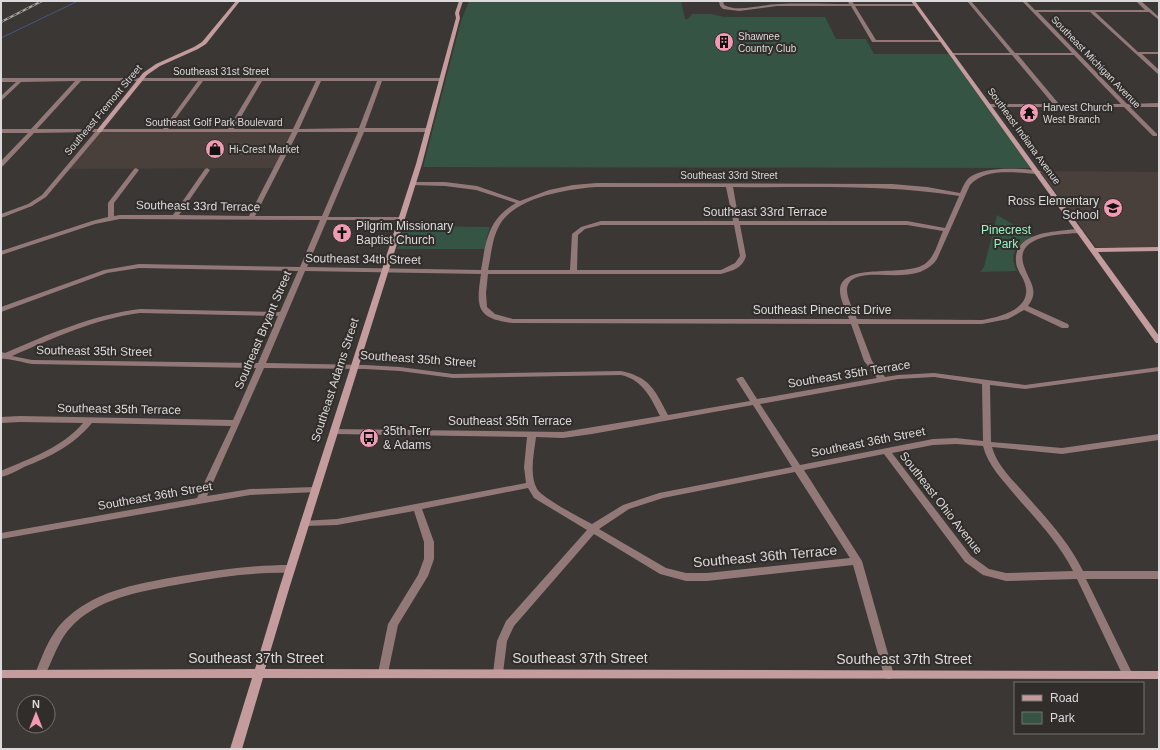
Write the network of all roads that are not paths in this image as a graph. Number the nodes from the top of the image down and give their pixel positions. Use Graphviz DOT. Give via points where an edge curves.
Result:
graph roads {
  1 [pos="238,1"];
  2 [pos="461,1"];
  3 [pos="466,1"];
  4 [pos="721,1"];
  5 [pos="969,1"];
  6 [pos="1024,1"];
  7 [pos="1138,1"];
  8 [pos="787,3"];
  9 [pos="851,3"];
  10 [pos="915,3"];
  11 [pos="1034,11"];
  12 [pos="1150,11"];
  13 [pos="1092,12"];
  14 [pos="458,18"];
  15 [pos="1159,18"];
  16 [pos="942,41"];
  17 [pos="1137,53"];
  18 [pos="1159,53"];
  19 [pos="952,54"];
  20 [pos="1014,54"];
  21 [pos="1075,54"];
  22 [pos="1159,73"];
  23 [pos="442,79"];
  24 [pos="1,80"];
  25 [pos="20,80"];
  26 [pos="79,80"];
  27 [pos="140,80"];
  28 [pos="200,80"];
  29 [pos="260,80"];
  30 [pos="319,80"];
  31 [pos="380,80"];
  32 [pos="1,99"];
  33 [pos="1057,105"];
  34 [pos="1126,105"];
  35 [pos="1159,105"];
  36 [pos="990,106"];
  37 [pos="296,130"];
  38 [pos="362,130"];
  39 [pos="428,130"];
  40 [pos="1,131"];
  41 [pos="33,131"];
  42 [pos="99,131"];
  43 [pos="164,131"];
  44 [pos="230,131"];
  45 [pos="1155,135"];
  46 [pos="1,165"];
  47 [pos="136,170"];
  48 [pos="207,170"];
  49 [pos="1038,172"];
  50 [pos="412,184"];
  51 [pos="729,185"];
  52 [pos="963,195"];
  53 [pos="521,203"];
  54 [pos="1,216"];
  55 [pos="175,217"];
  56 [pos="111,218"];
  57 [pos="251,218"];
  58 [pos="324,219"];
  59 [pos="401,220"];
  60 [pos="737,223"];
  61 [pos="947,230"];
  62 [pos="1080,231"];
  63 [pos="1093,250"];
  64 [pos="1159,250"];
  65 [pos="1,253"];
  66 [pos="302,269"];
  67 [pos="385,270"];
  68 [pos="485,272"];
  69 [pos="573,272"];
  70 [pos="1023,306"];
  71 [pos="1,310"];
  72 [pos="283,314"];
  73 [pos="491,314"];
  74 [pos="854,322"];
  75 [pos="1065,326"];
  76 [pos="1159,341"];
  77 [pos="2,356"];
  78 [pos="260,366"];
  79 [pos="354,367"];
  80 [pos="1159,369"];
  81 [pos="740,379"];
  82 [pos="882,379"];
  83 [pos="986,382"];
  84 [pos="756,402"];
  85 [pos="665,418"];
  86 [pos="1,420"];
  87 [pos="89,421"];
  88 [pos="236,423"];
  89 [pos="334,431"];
  90 [pos="532,435"];
  91 [pos="1159,437"];
  92 [pos="987,444"];
  93 [pos="886,451"];
  94 [pos="799,468"];
  95 [pos="1,474"];
  96 [pos="530,484"];
  97 [pos="315,490"];
  98 [pos="201,500"];
  99 [pos="417,506"];
  100 [pos="305,523"];
  101 [pos="593,530"];
  102 [pos="1,536"];
  103 [pos="857,561"];
  104 [pos="290,569"];
  105 [pos="1080,575"];
  106 [pos="1159,575"];
  107 [pos="259,673"];
  108 [pos="383,673"];
  109 [pos="498,673"];
  110 [pos="1,674"];
  111 [pos="40,674"];
  112 [pos="889,674"];
  113 [pos="1128,675"];
  114 [pos="1159,675"];
  115 [pos="236,749"];
  1 -- 27 [label="main road, Southeast Fremont Street" via="204,43 158,65"];
  2 -- 14 [label="main road, Southeast Adams Street"];
  3 -- 14 [label="main road, Southeast Adams Street"];
  4 -- 8 [label="street" via="723,6 729,9 741,10"];
  5 -- 20 [label="street"];
  6 -- 11 [label="street, Southeast Michigan Avenue"];
  7 -- 12 [label="street"];
  8 -- 9 [label="street"];
  9 -- 10 [label="street"];
  9 -- 16 [label="street" via="874,41"];
  10 -- 16 [label="main road, Southeast Indiana Avenue"];
  11 -- 13 [label="street"];
  11 -- 21 [label="street, Southeast Michigan Avenue"];
  12 -- 13 [label="street"];
  12 -- 15 [label="street"];
  13 -- 17 [label="street"];
  14 -- 23 [label="main road, Southeast Adams Street"];
  16 -- 19 [label="main road, Southeast Indiana Avenue"];
  17 -- 18 [label="street"];
  17 -- 22 [label="street"];
  19 -- 20 [label="street"];
  19 -- 36 [label="main road, Southeast Indiana Avenue"];
  20 -- 21 [label="street"];
  20 -- 33 [label="street"];
  21 -- 34 [label="street, Southeast Michigan Avenue"];
  23 -- 31 [label="street, Southeast 31st Street"];
  23 -- 39 [label="main road, Southeast Adams Street"];
  24 -- 25 [label="street, Southeast 31st Street"];
  25 -- 26 [label="street, Southeast 31st Street"];
  25 -- 32 [label="street"];
  26 -- 27 [label="street, Southeast 31st Street"];
  26 -- 41 [label="street"];
  27 -- 28 [label="street, Southeast 31st Street"];
  27 -- 42 [label="main road, Southeast Fremont Street"];
  28 -- 29 [label="street, Southeast 31st Street"];
  28 -- 43 [label="street"];
  29 -- 30 [label="street, Southeast 31st Street"];
  29 -- 44 [label="street"];
  30 -- 31 [label="street, Southeast 31st Street"];
  30 -- 37 [label="street"];
  31 -- 38 [label="street, Southeast Bryant Street"];
  33 -- 34 [label="street"];
  33 -- 36 [label="street"];
  34 -- 35 [label="street"];
  34 -- 45 [label="street, Southeast Michigan Avenue"];
  36 -- 49 [label="main road, Southeast Indiana Avenue"];
  37 -- 38 [label="street, Southeast Golf Park Boulevard"];
  37 -- 44 [label="street, Southeast Golf Park Boulevard"];
  37 -- 57 [label="street"];
  38 -- 39 [label="street, Southeast Golf Park Boulevard"];
  38 -- 58 [label="street, Southeast Bryant Street"];
  39 -- 50 [label="main road, Southeast Adams Street"];
  40 -- 41 [label="street, Southeast Golf Park Boulevard"];
  41 -- 42 [label="street, Southeast Golf Park Boulevard"];
  41 -- 46 [label="street"];
  42 -- 43 [label="street, Southeast Golf Park Boulevard"];
  42 -- 54 [label="street, Southeast Fremont Street" via="44,196"];
  43 -- 44 [label="street, Southeast Golf Park Boulevard"];
  47 -- 56 [label="street" via="111,203"];
  48 -- 55 [label="street"];
  49 -- 52 [label="street" via="980,174 969,181"];
  49 -- 62 [label="main road, Southeast Indiana Avenue"];
  50 -- 53 [label="street" via="445,184 477,188"];
  50 -- 59 [label="main road, Southeast Adams Street"];
  51 -- 52 [label="street, Southeast 33rd Street" via="892,186 927,188"];
  51 -- 53 [label="street, Southeast 33rd Street" via="585,186 547,192"];
  51 -- 60 [label="street"];
  52 -- 61 [label="street"];
  53 -- 68 [label="street, Southeast 33rd Street" via="507,212 496,225"];
  55 -- 56 [label="street, Southeast 33rd Terrace"];
  55 -- 57 [label="street, Southeast 33rd Terrace"];
  56 -- 65 [label="street, Southeast 33rd Terrace"];
  57 -- 58 [label="street, Southeast 33rd Terrace"];
  58 -- 59 [label="street, Southeast 33rd Terrace"];
  58 -- 66 [label="street, Southeast Bryant Street"];
  59 -- 67 [label="main road, Southeast Adams Street"];
  60 -- 61 [label="street, Southeast 33rd Terrace" via="907,223"];
  60 -- 69 [label="street, Southeast 33rd Terrace" via="594,224 577,231 574,237"];
  60 -- 69 [label="street, Southeast 34th Street" via="743,256 740,263 732,268 714,272"];
  61 -- 74 [label="street" via="934,259 924,268 906,272 863,274 847,280 843,292"];
  62 -- 63 [label="main road, Southeast Indiana Avenue"];
  62 -- 70 [label="street" via="1041,236 1023,246 1018,259 1030,289 1029,298"];
  63 -- 64 [label="main road"];
  63 -- 76 [label="main road, Southeast Indiana Avenue"];
  66 -- 67 [label="street, Southeast 34th Street"];
  66 -- 71 [label="street, Southeast 34th Street" via="129,267 100,273"];
  66 -- 72 [label="street, Southeast Bryant Street"];
  67 -- 68 [label="street, Southeast 34th Street"];
  67 -- 79 [label="main road, Southeast Adams Street"];
  68 -- 69 [label="street, Southeast 34th Street"];
  68 -- 73 [label="street, Southeast 33rd Street" via="482,300 483,307"];
  70 -- 74 [label="street, Southeast Pinecrest Drive" via="1007,317 982,322"];
  70 -- 75 [label="street"];
  72 -- 77 [label="street" via="140,311 124,313 93,321"];
  72 -- 78 [label="street, Southeast Bryant Street"];
  73 -- 74 [label="street, Southeast Pinecrest Drive" via="513,321"];
  74 -- 82 [label="street" via="868,361"];
  77 -- 78 [label="street, Southeast 35th Street" via="32,362"];
  78 -- 79 [label="street, Southeast 35th Street"];
  78 -- 88 [label="street, Southeast Bryant Street"];
  79 -- 85 [label="street, Southeast 35th Street" via="391,368 453,376 625,374 646,384"];
  79 -- 89 [label="main road, Southeast Adams Street"];
  80 -- 83 [label="street, Southeast 35th Terrace" via="1035,387 1015,387"];
  81 -- 84 [label="street"];
  82 -- 83 [label="street, Southeast 35th Terrace" via="934,375"];
  82 -- 84 [label="street, Southeast 35th Terrace"];
  83 -- 92 [label="street"];
  84 -- 85 [label="street, Southeast 35th Terrace"];
  84 -- 94 [label="street"];
  85 -- 90 [label="street, Southeast 35th Terrace" via="580,433"];
  86 -- 87 [label="street, Southeast 35th Terrace"];
  87 -- 88 [label="street, Southeast 35th Terrace"];
  87 -- 95 [label="street" via="80,433 64,444"];
  88 -- 98 [label="street, Southeast Bryant Street"];
  89 -- 90 [label="street, Southeast 35th Terrace"];
  89 -- 97 [label="main road, Southeast Adams Street"];
  90 -- 96 [label="street" via="528,478"];
  91 -- 92 [label="street, Southeast 36th Street" via="1062,451"];
  92 -- 93 [label="street, Southeast 36th Street" via="946,441"];
  92 -- 105 [label="street" via="996,466 1056,536"];
  93 -- 94 [label="street, Southeast 36th Street"];
  93 -- 105 [label="street, Southeast Ohio Avenue" via="968,559 979,568 1006,576"];
  94 -- 101 [label="street, Southeast 36th Street" via="653,497 618,512"];
  94 -- 103 [label="street"];
  96 -- 99 [label="street"];
  96 -- 101 [label="street, Southeast 36th Terrace" via="540,499"];
  97 -- 98 [label="street, Southeast 36th Street" via="261,491"];
  97 -- 100 [label="main road, Southeast Adams Street"];
  98 -- 102 [label="street, Southeast 36th Street"];
  99 -- 100 [label="street" via="337,522"];
  99 -- 108 [label="street" via="429,542 429,559 423,576 394,624"];
  100 -- 104 [label="main road, Southeast Adams Street"];
  101 -- 103 [label="street, Southeast 36th Terrace" via="655,568 686,577"];
  101 -- 109 [label="street, Southeast 36th Street" via="510,624 502,641"];
  103 -- 112 [label="street"];
  104 -- 107 [label="main road, Southeast Adams Street"];
  104 -- 111 [label="street" via="236,570 133,589 104,599 81,612 66,625 58,635"];
  105 -- 106 [label="street"];
  105 -- 113 [label="street"];
  107 -- 108 [label="main road, Southeast 37th Street"];
  107 -- 111 [label="main road, Southeast 37th Street"];
  107 -- 115 [label="main road, Southeast Adams Street"];
  108 -- 109 [label="main road, Southeast 37th Street"];
  109 -- 112 [label="main road, Southeast 37th Street"];
  110 -- 111 [label="main road, Southeast 37th Street"];
  112 -- 113 [label="main road, Southeast 37th Street"];
  113 -- 114 [label="main road, Southeast 37th Street"];
}
